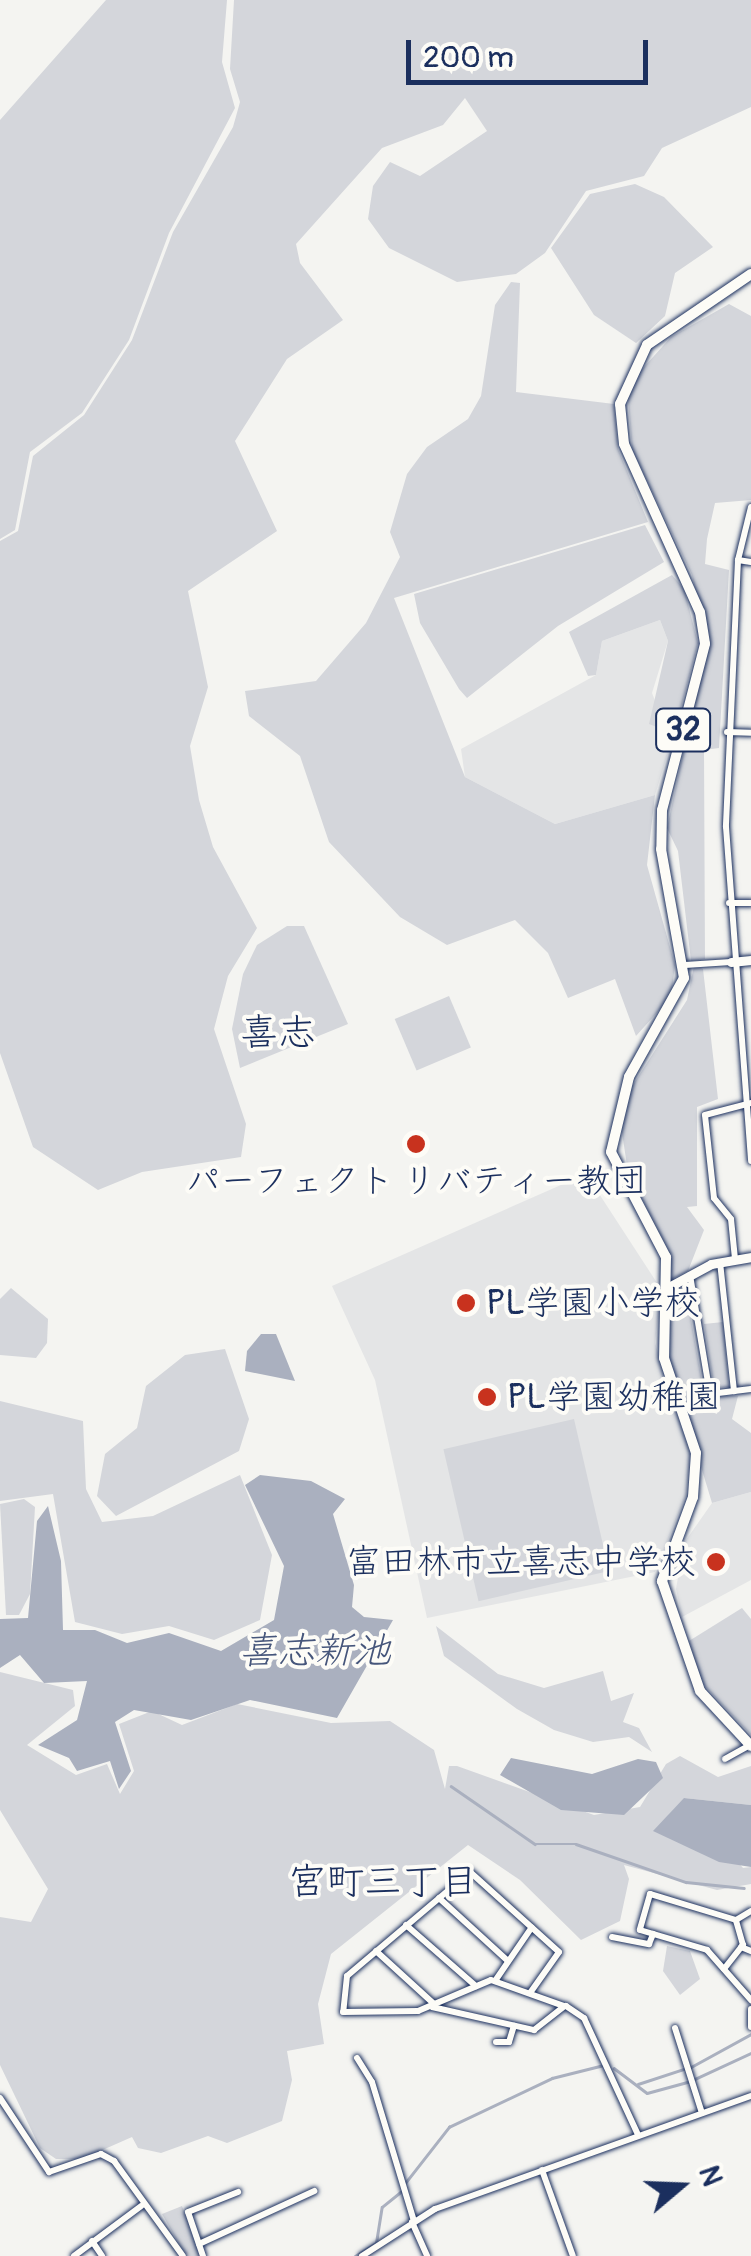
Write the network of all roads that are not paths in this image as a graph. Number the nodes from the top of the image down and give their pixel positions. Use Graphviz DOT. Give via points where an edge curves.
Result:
graph roads {
  1 [pos="751,274"];
  2 [pos="751,507"];
  3 [pos="738,560"];
  4 [pos="751,562"];
  5 [pos="727,732"];
  6 [pos="751,733"];
  7 [pos="729,903"];
  8 [pos="751,903"];
  9 [pos="751,960"];
  10 [pos="731,962"];
  11 [pos="685,965"];
  12 [pos="748,1103"];
  13 [pos="751,1161"];
  14 [pos="751,1258"];
  15 [pos="735,1259"];
  16 [pos="720,1262"];
  17 [pos="690,1276"];
  18 [pos="665,1289"];
  19 [pos="751,1390"];
  20 [pos="734,1392"];
  21 [pos="751,1745"];
  22 [pos="725,1760"];
  23 [pos="439,1898"];
  24 [pos="751,1911"];
  25 [pos="736,1920"];
  26 [pos="406,1925"];
  27 [pos="532,1928"];
  28 [pos="652,1934"];
  29 [pos="612,1937"];
  30 [pos="741,1947"];
  31 [pos="376,1951"];
  32 [pos="751,1951"];
  33 [pos="508,1962"];
  34 [pos="724,1969"];
  35 [pos="495,1981"];
  36 [pos="476,1986"];
  37 [pos="530,1994"];
  38 [pos="751,2000"];
  39 [pos="431,2005"];
  40 [pos="564,2006"];
  41 [pos="751,2009"];
  42 [pos="514,2026"];
  43 [pos="751,2027"];
  44 [pos="675,2028"];
  45 [pos="496,2042"];
  46 [pos="357,2058"];
  47 [pos="751,2096"];
  48 [pos="0,2098"];
  49 [pos="702,2113"];
  50 [pos="638,2135"];
  51 [pos="542,2170"];
  52 [pos="314,2191"];
  53 [pos="238,2192"];
  54 [pos="141,2206"];
  55 [pos="413,2221"];
  56 [pos="92,2240"];
  57 [pos="198,2244"];
  58 [pos="74,2256"];
  59 [pos="102,2256"];
  60 [pos="183,2256"];
  61 [pos="203,2256"];
  62 [pos="362,2256"];
  63 [pos="427,2256"];
  64 [pos="573,2256"];
  1 -- 11 [label="main road, 32" via="647,345 620,404 629,458 705,630 662,820"];
  2 -- 3 [label="street"];
  3 -- 4 [label="street"];
  3 -- 5 [label="street"];
  5 -- 6 [label="street"];
  5 -- 7 [label="street"];
  7 -- 8 [label="street"];
  7 -- 10 [label="street"];
  9 -- 10 [label="street"];
  10 -- 11 [label="street"];
  10 -- 12 [label="street"];
  11 -- 18 [label="main road, 32" via="678,1002 626,1084 611,1152 663,1247"];
  12 -- 13 [label="street"];
  12 -- 15 [label="street" via="704,1115 714,1198 730,1220"];
  14 -- 15 [label="street"];
  15 -- 16 [label="street"];
  16 -- 17 [label="street"];
  16 -- 20 [label="street"];
  17 -- 18 [label="street"];
  17 -- 20 [label="street" via="710,1394"];
  18 -- 21 [label="main road, 32" via="664,1358 697,1471 662,1581 700,1691"];
  19 -- 20 [label="street"];
  21 -- 22 [label="street"];
  23 -- 26 [label="street"];
  23 -- 27 [label="street" via="470,1872"];
  23 -- 33 [label="street"];
  24 -- 25 [label="street"];
  25 -- 28 [label="street" via="650,1894 640,1930"];
  25 -- 30 [label="street"];
  26 -- 31 [label="street"];
  26 -- 36 [label="street"];
  27 -- 33 [label="street"];
  27 -- 37 [label="street" via="559,1952"];
  28 -- 29 [label="street" via="649,1944"];
  28 -- 34 [label="street" via="707,1950"];
  30 -- 32 [label="street"];
  30 -- 34 [label="street"];
  31 -- 39 [label="street"];
  31 -- 39 [label="street" via="347,1976 342,2012"];
  33 -- 35 [label="street"];
  34 -- 38 [label="street"];
  35 -- 36 [label="street"];
  35 -- 37 [label="street"];
  36 -- 39 [label="street"];
  37 -- 40 [label="street"];
  39 -- 42 [label="street"];
  40 -- 42 [label="street" via="534,2030"];
  40 -- 50 [label="street" via="584,2018"];
  41 -- 43 [label="street"];
  42 -- 45 [label="street" via="509,2042"];
  44 -- 49 [label="street"];
  46 -- 55 [label="street" via="372,2082"];
  47 -- 49 [label="street"];
  48 -- 54 [label="street" via="49,2172 108,2156"];
  49 -- 50 [label="street"];
  50 -- 51 [label="street"];
  51 -- 55 [label="street"];
  51 -- 64 [label="street"];
  52 -- 57 [label="street"];
  53 -- 57 [label="street" via="188,2212"];
  54 -- 56 [label="street"];
  54 -- 60 [label="street" via="160,2214"];
  55 -- 62 [label="street"];
  55 -- 63 [label="street"];
  56 -- 58 [label="street"];
  56 -- 59 [label="street"];
  57 -- 61 [label="street"];
}
